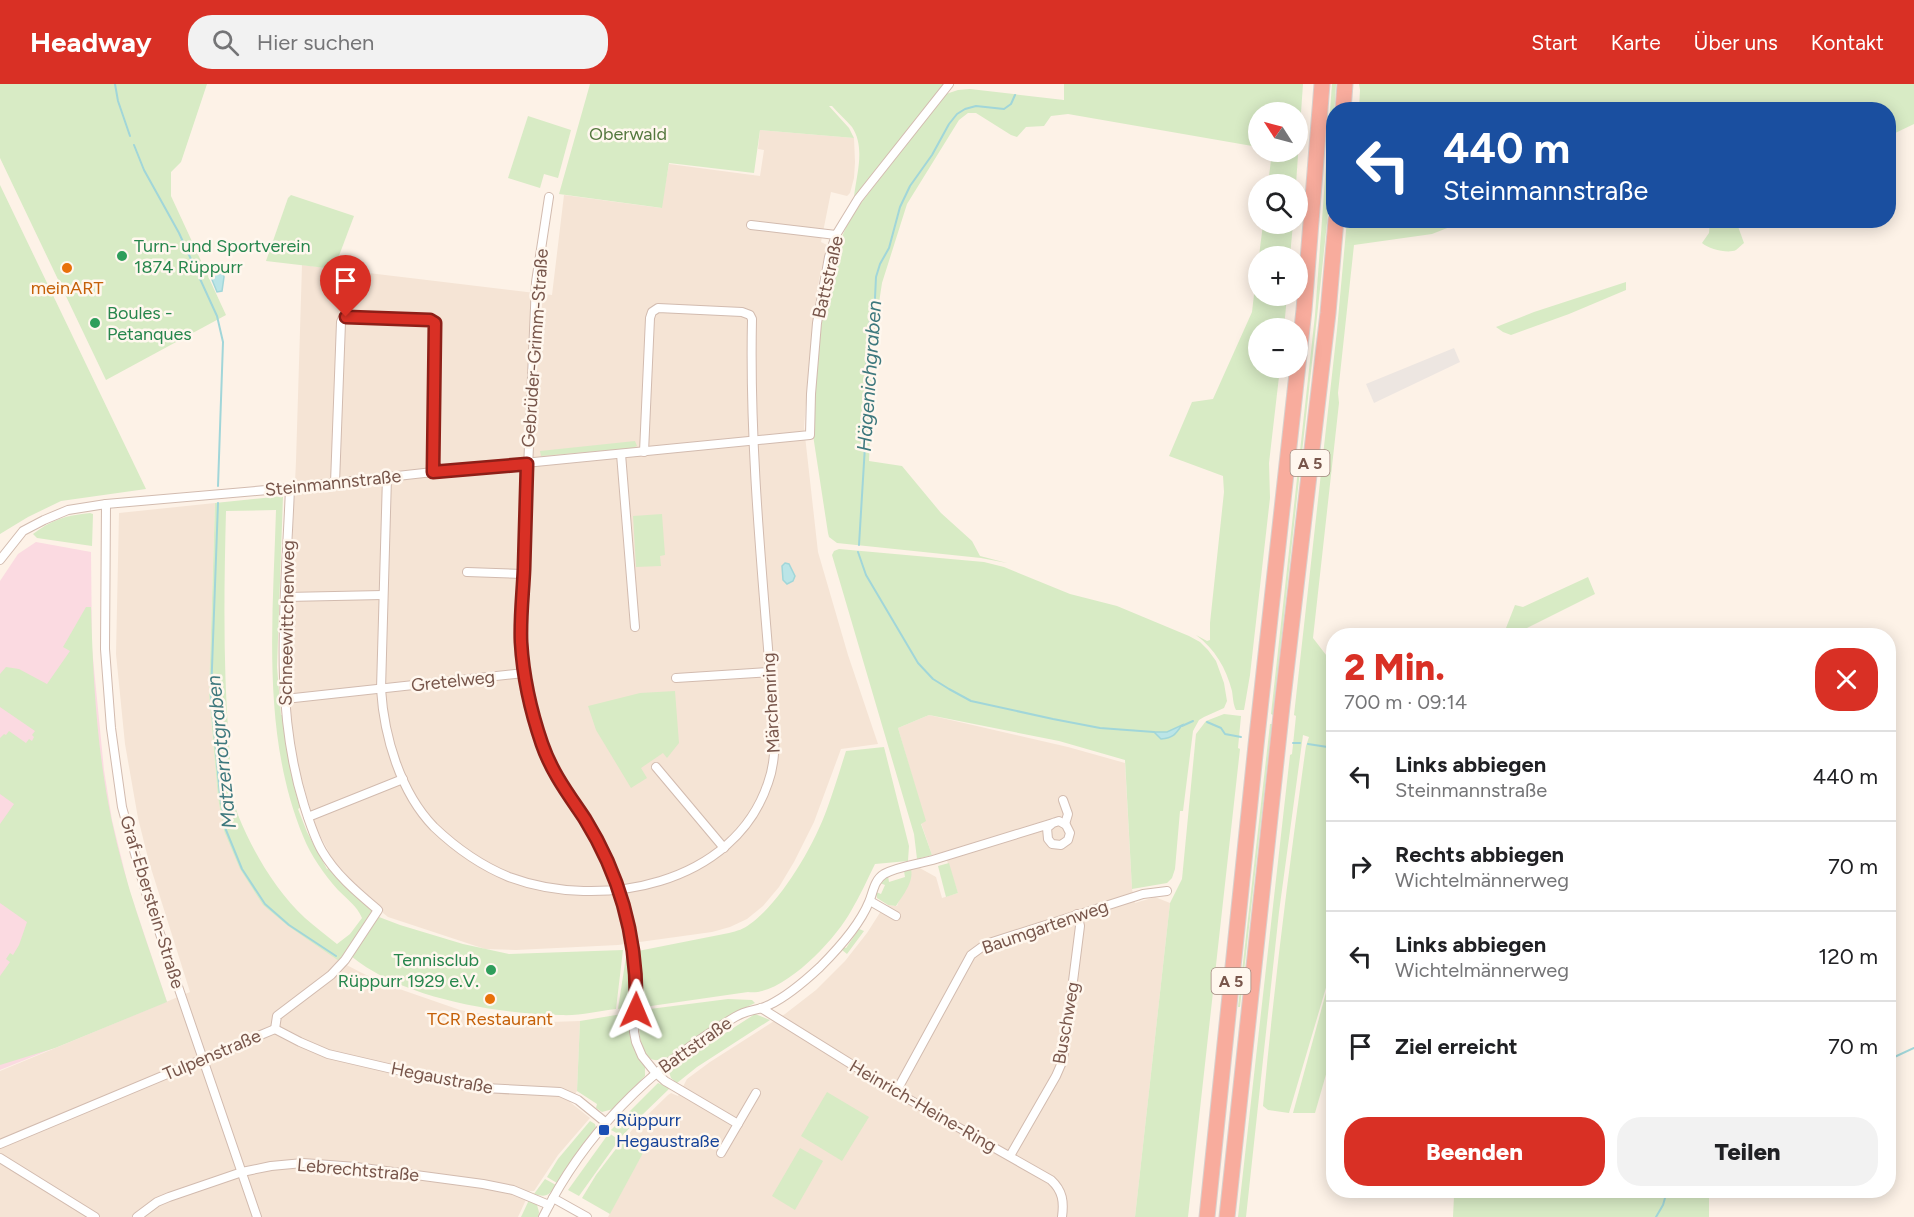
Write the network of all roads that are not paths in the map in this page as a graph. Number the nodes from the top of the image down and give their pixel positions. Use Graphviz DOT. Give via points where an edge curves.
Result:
graph roads {
  1 [pos="949,84"];
  2 [pos="1322,84"];
  3 [pos="1345,84"];
  4 [pos="1344,102"];
  5 [pos="549,197"];
  6 [pos="751,225"];
  7 [pos="1335,228"];
  8 [pos="836,235"];
  9 [pos="810,435"];
  10 [pos="752,441"];
  11 [pos="644,452"];
  12 [pos="621,454"];
  13 [pos="527,464"];
  14 [pos="433,472"];
  15 [pos="387,477"];
  16 [pos="335,483"];
  17 [pos="290,488"];
  18 [pos="106,504"];
  19 [pos="0,560"];
  20 [pos="467,572"];
  21 [pos="523,574"];
  22 [pos="383,595"];
  23 [pos="286,597"];
  24 [pos="634,627"];
  25 [pos="770,672"];
  26 [pos="524,673"];
  27 [pos="675,678"];
  28 [pos="381,689"];
  29 [pos="285,699"];
  30 [pos="656,766"];
  31 [pos="404,779"];
  32 [pos="1063,800"];
  33 [pos="308,817"];
  34 [pos="1053,823"];
  35 [pos="1065,824"];
  36 [pos="724,848"];
  37 [pos="619,890"];
  38 [pos="1167,891"];
  39 [pos="870,902"];
  40 [pos="378,910"];
  41 [pos="1077,914"];
  42 [pos="896,916"];
  43 [pos="761,1008"];
  44 [pos="275,1029"];
  45 [pos="203,1060"];
  46 [pos="655,1072"];
  47 [pos="896,1092"];
  48 [pos="756,1093"];
  49 [pos="605,1122"];
  50 [pos="738,1124"];
  51 [pos="0,1144"];
  52 [pos="721,1153"];
  53 [pos="1010,1156"];
  54 [pos="0,1158"];
  55 [pos="242,1172"];
  56 [pos="551,1201"];
  57 [pos="95,1217"];
  58 [pos="137,1217"];
  59 [pos="257,1217"];
  60 [pos="543,1217"];
  61 [pos="587,1217"];
  62 [pos="1062,1217"];
  63 [pos="1206,1217"];
  64 [pos="1227,1217"];
  1 -- 8 [label="street, Battstraße" via="858,199"];
  2 -- 63 [label="highway, A 5" via="1305,310"];
  3 -- 4 [label="highway"];
  5 -- 13 [label="street, Gebrüder-Grimm-Straße" via="536,282"];
  6 -- 8 [label="street"];
  7 -- 64 [label="highway, A 5"];
  8 -- 9 [label="street, Battstraße" via="817,323"];
  9 -- 10 [label="street, Steinmannstraße"];
  10 -- 11 [label="street, Steinmannstraße"];
  10 -- 11 [label="street, Märchenring" via="750,315 658,308 650,318"];
  10 -- 25 [label="street, Märchenring"];
  11 -- 12 [label="street, Steinmannstraße"];
  12 -- 13 [label="street, Steinmannstraße"];
  12 -- 24 [label="street"];
  13 -- 14 [label="street, Steinmannstraße"];
  13 -- 21 [label="street, Gebrüder-Grimm-Straße"];
  14 -- 15 [label="street, Steinmannstraße"];
  14 -- 16 [label="street" via="435,323 343,317"];
  15 -- 16 [label="street, Steinmannstraße"];
  15 -- 22 [label="street, Märchenring"];
  16 -- 17 [label="street, Steinmannstraße"];
  17 -- 18 [label="street, Steinmannstraße"];
  17 -- 23 [label="street, Schneewittchenweg"];
  18 -- 19 [label="street, Steinmannstraße" via="68,510 23,531"];
  18 -- 45 [label="street, Graf-Eberstein-Straße" via="105,649 122,807 138,868"];
  20 -- 21 [label="street"];
  21 -- 26 [label="street, Gebrüder-Grimm-Straße"];
  22 -- 23 [label="street"];
  22 -- 28 [label="street, Märchenring"];
  23 -- 29 [label="street, Schneewittchenweg"];
  25 -- 27 [label="street"];
  25 -- 36 [label="street, Märchenring" via="775,749 771,772 755,813"];
  26 -- 28 [label="street, Gretelweg"];
  26 -- 37 [label="street, Gebrüder-Grimm-Straße" via="538,732 552,768 606,855"];
  28 -- 29 [label="street, Gretelweg"];
  28 -- 31 [label="street, Märchenring" via="387,735"];
  29 -- 33 [label="street, Schneewittchenweg" via="294,769"];
  30 -- 36 [label="street"];
  31 -- 33 [label="street"];
  31 -- 37 [label="street, Märchenring" via="433,826 494,870 555,889"];
  32 -- 35 [label="street" via="1068,814"];
  33 -- 40 [label="street, Schneewittchenweg" via="323,853 337,873"];
  34 -- 35 [label="street"];
  34 -- 35 [label="street" via="1047,828 1047,835 1050,842 1058,845 1070,837"];
  34 -- 39 [label="street, Battstraße" via="884,875"];
  36 -- 37 [label="street, Märchenring" via="671,877"];
  37 -- 46 [label="street, Gebrüder-Grimm-Straße" via="633,946 634,1032 638,1050"];
  38 -- 41 [label="street, Baumgartenweg" via="1143,894"];
  39 -- 42 [label="street"];
  39 -- 43 [label="street, Battstraße" via="819,967"];
  40 -- 44 [label="street, Tulpenstraße" via="345,960 277,1016"];
  41 -- 47 [label="street, Baumgartenweg" via="976,950"];
  41 -- 53 [label="street, Buschweg" via="1080,926 1063,1060"];
  43 -- 46 [label="street, Battstraße" via="736,1016"];
  43 -- 47 [label="street, Heinrich-Heine-Ring"];
  44 -- 45 [label="street, Tulpenstraße"];
  44 -- 49 [label="street, Hegaustraße" via="328,1054 451,1083 560,1092 578,1100"];
  45 -- 51 [label="street, Tulpenstraße"];
  45 -- 55 [label="street, Graf-Eberstein-Straße"];
  46 -- 49 [label="street, Battstraße"];
  46 -- 50 [label="street, Gebrüder-Grimm-Straße" via="674,1088"];
  47 -- 53 [label="street, Heinrich-Heine-Ring"];
  48 -- 50 [label="street"];
  49 -- 56 [label="street, Battstraße"];
  50 -- 52 [label="street"];
  53 -- 62 [label="street, Heinrich-Heine-Ring" via="1058,1186 1063,1199"];
  54 -- 57 [label="street"];
  55 -- 56 [label="street, Lebrechtstraße" via="303,1163 356,1167 500,1187"];
  55 -- 58 [label="street, Lebrechtstraße" via="157,1202"];
  55 -- 59 [label="street, Graf-Eberstein-Straße"];
  56 -- 60 [label="street, Battstraße"];
  56 -- 61 [label="street, Lebrechtstraße"];
}
